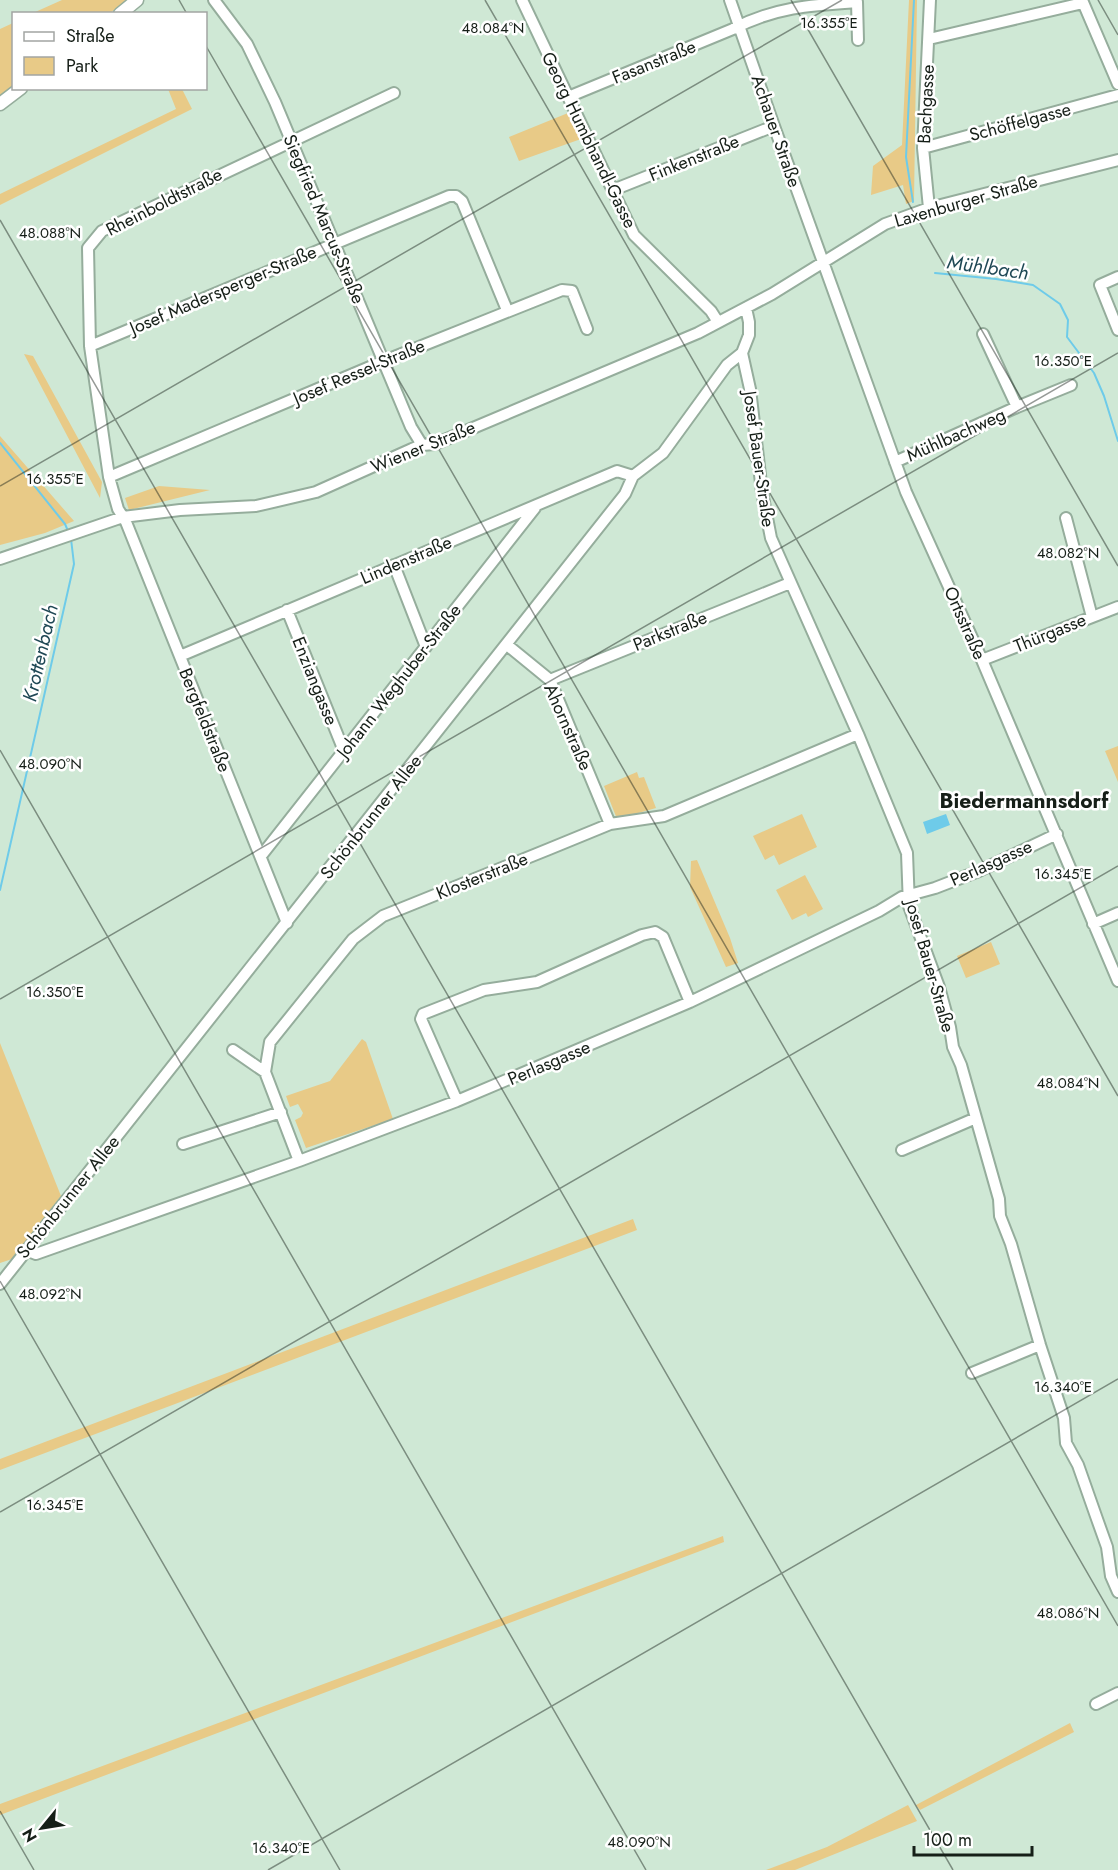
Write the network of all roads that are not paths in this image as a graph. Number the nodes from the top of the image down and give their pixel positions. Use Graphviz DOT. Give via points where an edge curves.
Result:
graph roads {
  1 [pos="136,0"];
  2 [pos="214,0"];
  3 [pos="522,0"];
  4 [pos="730,0"];
  5 [pos="930,0"];
  6 [pos="1082,2"];
  7 [pos="122,12"];
  8 [pos="740,26"];
  9 [pos="929,39"];
  10 [pos="858,40"];
  11 [pos="1118,84"];
  12 [pos="18,90"];
  13 [pos="394,93"];
  14 [pos="1118,95"];
  15 [pos="568,97"];
  16 [pos="0,104"];
  17 [pos="774,126"];
  18 [pos="290,140"];
  19 [pos="923,148"];
  20 [pos="1118,160"];
  21 [pos="614,190"];
  22 [pos="929,208"];
  23 [pos="334,244"];
  24 [pos="823,261"];
  25 [pos="1118,277"];
  26 [pos="746,308"];
  27 [pos="507,310"];
  28 [pos="718,322"];
  29 [pos="587,329"];
  30 [pos="1118,330"];
  31 [pos="983,334"];
  32 [pos="90,346"];
  33 [pos="742,353"];
  34 [pos="384,361"];
  35 [pos="1071,386"];
  36 [pos="1017,407"];
  37 [pos="422,445"];
  38 [pos="895,462"];
  39 [pos="633,476"];
  40 [pos="109,477"];
  41 [pos="537,505"];
  42 [pos="123,517"];
  43 [pos="1066,518"];
  44 [pos="0,559"];
  45 [pos="394,565"];
  46 [pos="790,583"];
  47 [pos="1118,607"];
  48 [pos="287,610"];
  49 [pos="1092,617"];
  50 [pos="507,645"];
  51 [pos="426,647"];
  52 [pos="180,656"];
  53 [pos="982,660"];
  54 [pos="550,680"];
  55 [pos="858,734"];
  56 [pos="344,751"];
  57 [pos="610,824"];
  58 [pos="1057,834"];
  59 [pos="261,856"];
  60 [pos="908,895"];
  61 [pos="1118,913"];
  62 [pos="287,922"];
  63 [pos="1093,924"];
  64 [pos="1118,981"];
  65 [pos="690,1002"];
  66 [pos="233,1050"];
  67 [pos="265,1072"];
  68 [pos="457,1101"];
  69 [pos="281,1112"];
  70 [pos="976,1118"];
  71 [pos="183,1144"];
  72 [pos="902,1150"];
  73 [pos="299,1161"];
  74 [pos="26,1250"];
  75 [pos="0,1284"];
  76 [pos="1040,1345"];
  77 [pos="972,1373"];
  78 [pos="1118,1592"];
  79 [pos="1118,1693"];
  80 [pos="1096,1704"];
  1 -- 7 [label="main road"];
  2 -- 18 [label="street, Siegfried Marcus-Straße" via="247,44"];
  3 -- 15 [label="street, Georg Humbhandl-Gasse"];
  4 -- 8 [label="street, Achauer Straße"];
  5 -- 9 [label="street, Bachgasse"];
  6 -- 9 [label="street"];
  6 -- 11 [label="street"];
  8 -- 10 [label="street, Fasanstraße" via="754,18 802,5 857,2"];
  8 -- 15 [label="street, Fasanstraße"];
  8 -- 17 [label="street, Achauer Straße"];
  9 -- 19 [label="street, Bachgasse"];
  12 -- 16 [label="main road"];
  13 -- 18 [label="street, Rheinboldtstraße"];
  14 -- 19 [label="street, Schöffelgasse"];
  15 -- 21 [label="street, Georg Humbhandl-Gasse"];
  17 -- 21 [label="street, Finkenstraße"];
  17 -- 24 [label="street, Achauer Straße"];
  18 -- 23 [label="street, Siegfried Marcus-Straße"];
  18 -- 32 [label="street, Rheinboldtstraße" via="102,231 88,248"];
  19 -- 22 [label="street, Bachgasse"];
  20 -- 22 [label="street, Laxenburger Straße"];
  21 -- 28 [label="street, Georg Humbhandl-Gasse" via="634,235"];
  22 -- 24 [label="street, Laxenburger Straße" via="885,224"];
  23 -- 27 [label="street, Josef Madersperger-Straße" via="456,196 462,201"];
  23 -- 32 [label="street, Josef Madersperger-Straße"];
  23 -- 34 [label="street, Siegfried Marcus-Straße"];
  24 -- 26 [label="street, Wiener Straße"];
  24 -- 38 [label="street, Ortsstraße"];
  25 -- 30 [label="street" via="1100,285"];
  26 -- 28 [label="street, Wiener Straße"];
  26 -- 33 [label="street, Josef Bauer-Straße" via="749,335"];
  27 -- 29 [label="street, Josef Ressel-Straße" via="561,290 572,291"];
  27 -- 34 [label="street, Josef Ressel-Straße"];
  28 -- 37 [label="street, Wiener Straße" via="435,444"];
  31 -- 36 [label="street, Mühlbachweg"];
  32 -- 40 [label="street, Rheinboldtstraße"];
  33 -- 39 [label="street, Schönbrunner Allee" via="727,365 663,453"];
  33 -- 46 [label="street, Josef Bauer-Straße" via="771,538"];
  34 -- 37 [label="street, Siegfried Marcus-Straße"];
  34 -- 40 [label="street, Josef Ressel-Straße"];
  35 -- 36 [label="street, Mühlbachweg"];
  36 -- 38 [label="street, Mühlbachweg"];
  37 -- 42 [label="street, Wiener Straße" via="316,492 256,506"];
  38 -- 53 [label="street, Ortsstraße"];
  39 -- 41 [label="street, Lindenstraße" via="617,471"];
  39 -- 50 [label="street, Schönbrunner Allee" via="625,494"];
  40 -- 42 [label="street, Rheinboldtstraße"];
  41 -- 45 [label="street, Lindenstraße"];
  41 -- 51 [label="street, Johann Weghuber-Straße"];
  42 -- 44 [label="street, Wiener Straße"];
  42 -- 52 [label="street, Bergfeldstraße"];
  43 -- 49 [label="street"];
  45 -- 48 [label="street, Lindenstraße"];
  45 -- 51 [label="street"];
  46 -- 54 [label="street, Parkstraße"];
  46 -- 55 [label="street, Josef Bauer-Straße"];
  47 -- 49 [label="street, Thürgasse"];
  48 -- 52 [label="street, Lindenstraße"];
  48 -- 56 [label="street, Enziangasse"];
  49 -- 53 [label="street, Thürgasse"];
  50 -- 54 [label="street, Ahornstraße"];
  50 -- 62 [label="street, Schönbrunner Allee"];
  51 -- 56 [label="street, Johann Weghuber-Straße"];
  52 -- 59 [label="street, Bergfeldstraße"];
  53 -- 58 [label="street, Ortsstraße"];
  54 -- 57 [label="street, Ahornstraße"];
  55 -- 57 [label="street, Klosterstraße" via="664,816"];
  55 -- 60 [label="street, Josef Bauer-Straße" via="908,853"];
  56 -- 59 [label="street, Johann Weghuber-Straße"];
  57 -- 67 [label="street, Klosterstraße" via="383,916 353,939 270,1042"];
  58 -- 60 [label="street, Perlasgasse" via="979,871"];
  58 -- 63 [label="street, Ortsstraße"];
  59 -- 62 [label="street, Bergfeldstraße"];
  60 -- 65 [label="street, Perlasgasse"];
  60 -- 70 [label="street, Josef Bauer-Straße"];
  61 -- 63 [label="street"];
  62 -- 74 [label="street, Schönbrunner Allee"];
  63 -- 64 [label="street, Ortsstraße"];
  65 -- 68 [label="street, Perlasgasse"];
  65 -- 68 [label="street" via="663,937 655,932 537,982 484,990 423,1014 421,1019"];
  66 -- 67 [label="street"];
  67 -- 69 [label="street"];
  68 -- 73 [label="street, Perlasgasse"];
  69 -- 71 [label="street"];
  69 -- 73 [label="street"];
  70 -- 72 [label="street"];
  70 -- 76 [label="street, Josef Bauer-Straße" via="999,1199 1000,1216"];
  73 -- 74 [label="street, Perlasgasse" via="36,1254"];
  74 -- 75 [label="street, Schönbrunner Allee"];
  76 -- 77 [label="street"];
  76 -- 78 [label="street, Josef Bauer-Straße" via="1064,1418 1068,1449 1078,1465 1107,1546 1111,1576"];
  79 -- 80 [label="street"];
}
